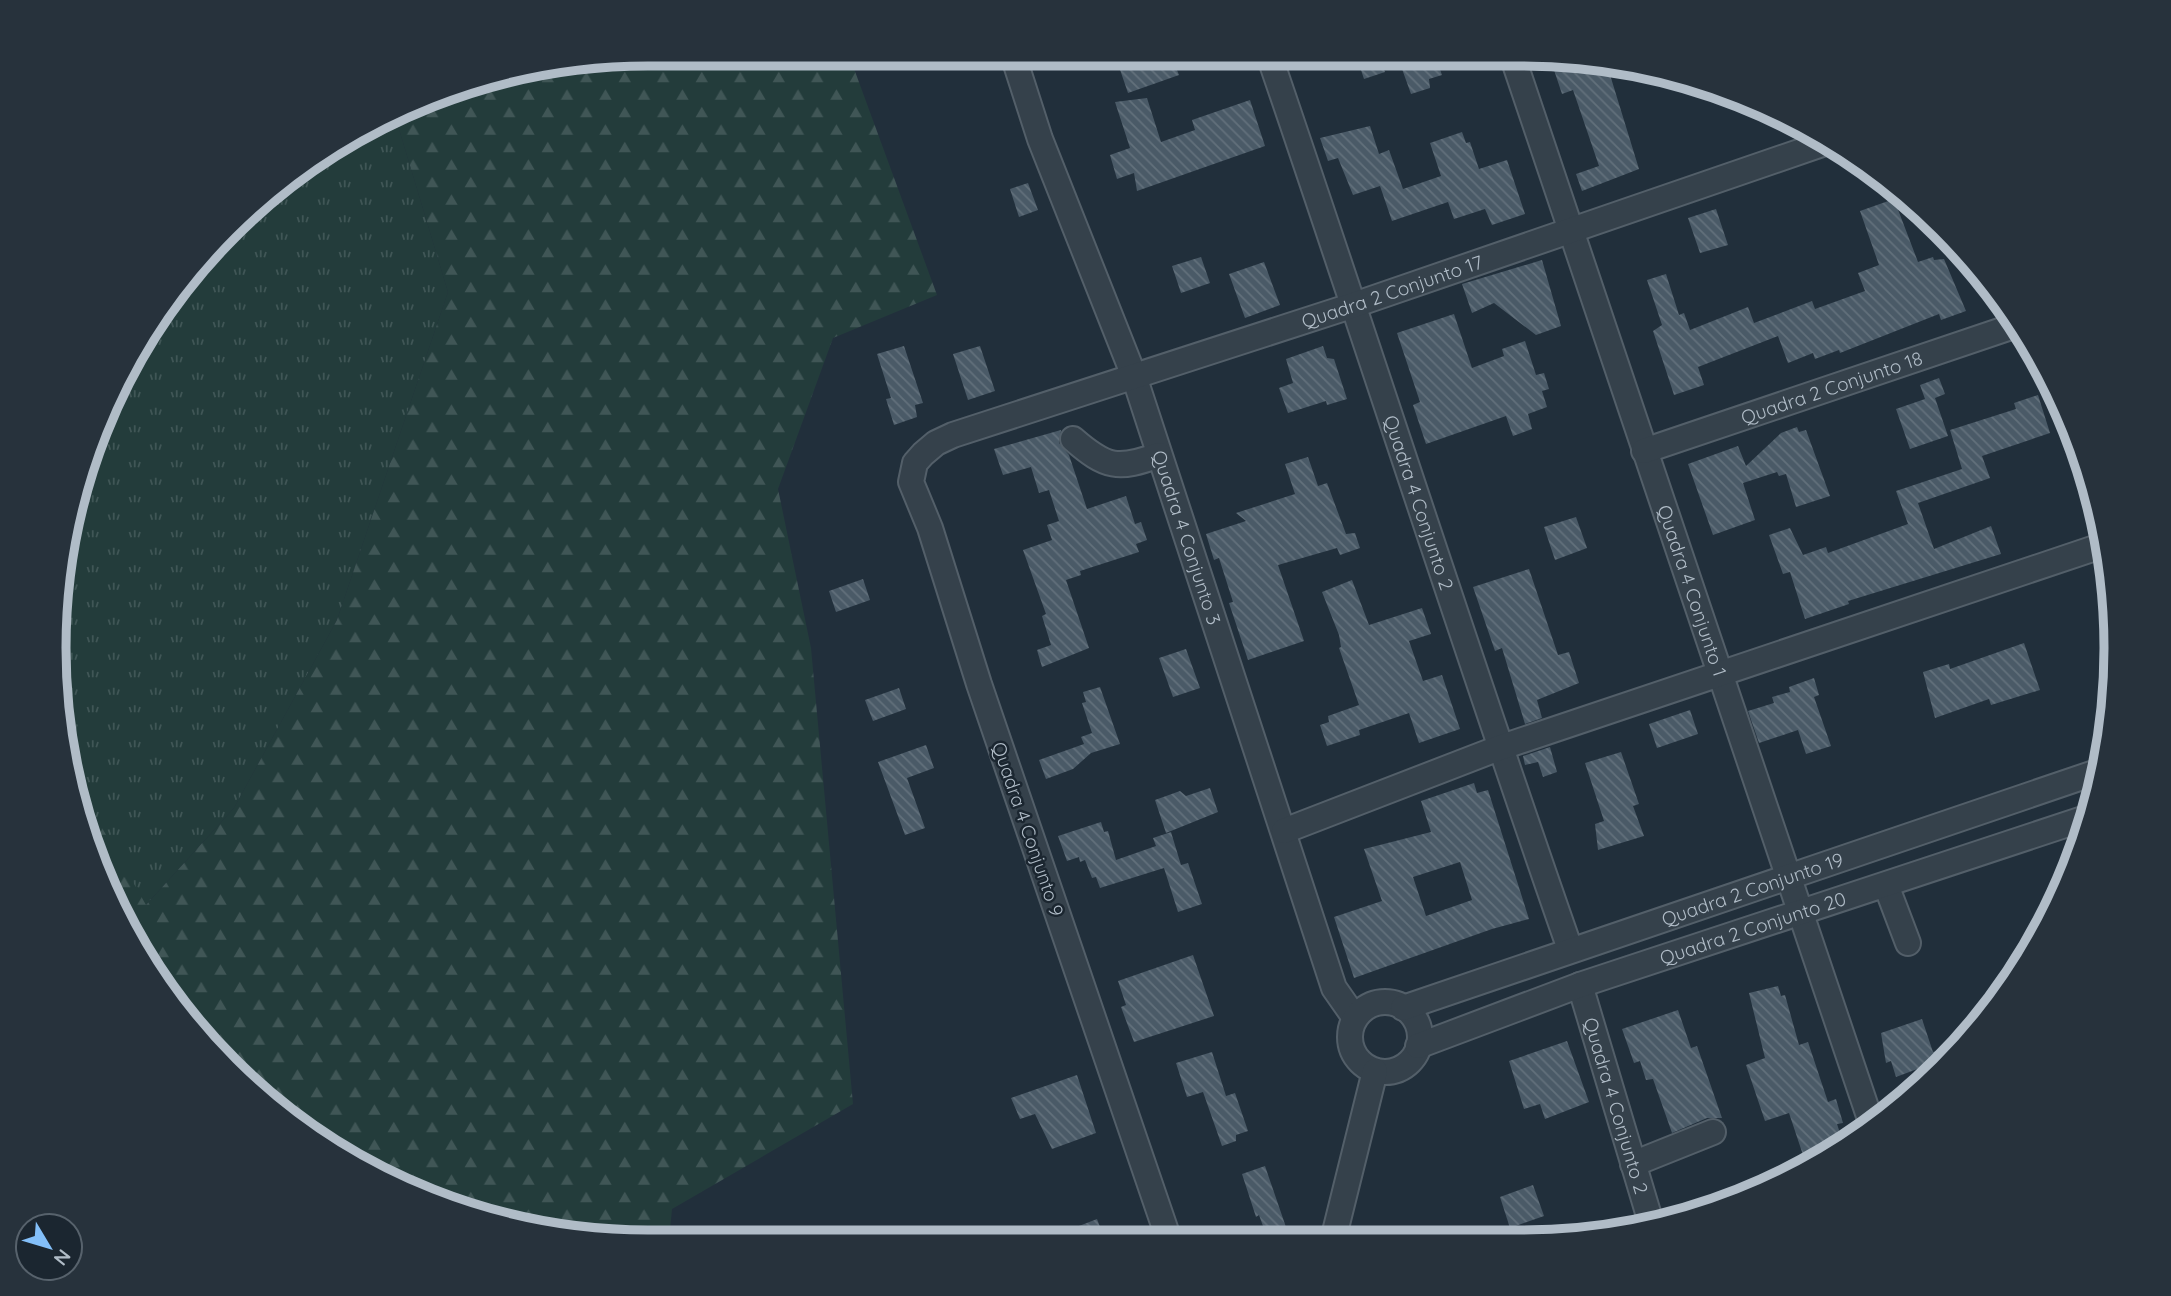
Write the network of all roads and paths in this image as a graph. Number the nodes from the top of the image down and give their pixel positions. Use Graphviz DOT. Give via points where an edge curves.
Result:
graph roads {
  1 [pos="1017,66"];
  2 [pos="1273,66"];
  3 [pos="1516,66"];
  4 [pos="1817,146"];
  5 [pos="1573,229"];
  6 [pos="1354,305"];
  7 [pos="2008,328"];
  8 [pos="1134,376"];
  9 [pos="953,435"];
  10 [pos="1073,439"];
  11 [pos="1644,451"];
  12 [pos="1159,455"];
  13 [pos="2095,548"];
  14 [pos="1720,673"];
  15 [pos="1499,748"];
  16 [pos="2090,775"];
  17 [pos="2078,821"];
  18 [pos="1284,831"];
  19 [pos="1789,876"];
  20 [pos="1886,885"];
  21 [pos="1802,912"];
  22 [pos="1908,943"];
  23 [pos="1570,949"];
  24 [pos="1580,985"];
  25 [pos="1403,1008"];
  26 [pos="1355,1018"];
  27 [pos="1418,1046"];
  28 [pos="1375,1071"];
  29 [pos="1870,1114"];
  30 [pos="1713,1132"];
  31 [pos="1633,1164"];
  32 [pos="1648,1215"];
  33 [pos="1166,1230"];
  34 [pos="1335,1230"];
  1 -- 8 [label="street, Quadra 4 Conjunto 3" via="1040,139"];
  2 -- 6 [label="street, Quadra 4 Conjunto 2"];
  3 -- 5 [label="street, Quadra 4 Conjunto 1"];
  4 -- 5 [label="street, Quadra 2 Conjunto 17"];
  5 -- 6 [label="street, Quadra 2 Conjunto 17"];
  5 -- 11 [label="street, Quadra 4 Conjunto 1"];
  6 -- 8 [label="street, Quadra 2 Conjunto 17"];
  6 -- 15 [label="street, Quadra 4 Conjunto 2"];
  7 -- 11 [label="street, Quadra 2 Conjunto 18"];
  8 -- 9 [label="street, Quadra 2 Conjunto 17"];
  8 -- 12 [label="street, Quadra 4 Conjunto 3"];
  9 -- 33 [label="street, Quadra 4 Conjunto 9" via="923,454 915,463 911,482"];
  10 -- 12 [label="street" via="1097,460 1115,466"];
  11 -- 14 [label="street, Quadra 4 Conjunto 1"];
  12 -- 18 [label="street, Quadra 4 Conjunto 3"];
  13 -- 14 [label="street"];
  14 -- 15 [label="street"];
  14 -- 19 [label="street, Quadra 4 Conjunto 1"];
  15 -- 18 [label="street"];
  15 -- 23 [label="street, Quadra 4 Conjunto 2"];
  16 -- 19 [label="street, Quadra 2 Conjunto 19"];
  17 -- 20 [label="street, Quadra 2 Conjunto 20"];
  18 -- 26 [label="street, Quadra 4 Conjunto 3" via="1334,988"];
  19 -- 21 [label="street, Quadra 4 Conjunto 1"];
  19 -- 23 [label="street, Quadra 2 Conjunto 19"];
  20 -- 21 [label="street, Quadra 2 Conjunto 20"];
  20 -- 22 [label="street"];
  21 -- 24 [label="street, Quadra 2 Conjunto 20"];
  21 -- 29 [label="street, Quadra 4 Conjunto 1"];
  23 -- 25 [label="street, Quadra 2 Conjunto 19"];
  24 -- 27 [label="street, Quadra 2 Conjunto 20"];
  24 -- 31 [label="street, Quadra 4 Conjunto 2"];
  25 -- 26 [label="street" via="1383,1002"];
  25 -- 27 [label="street" via="1417,1024"];
  26 -- 28 [label="street" via="1352,1050"];
  27 -- 28 [label="street" via="1407,1064 1397,1070"];
  28 -- 34 [label="street"];
  30 -- 31 [label="street"];
  31 -- 32 [label="street, Quadra 4 Conjunto 2"];
}
